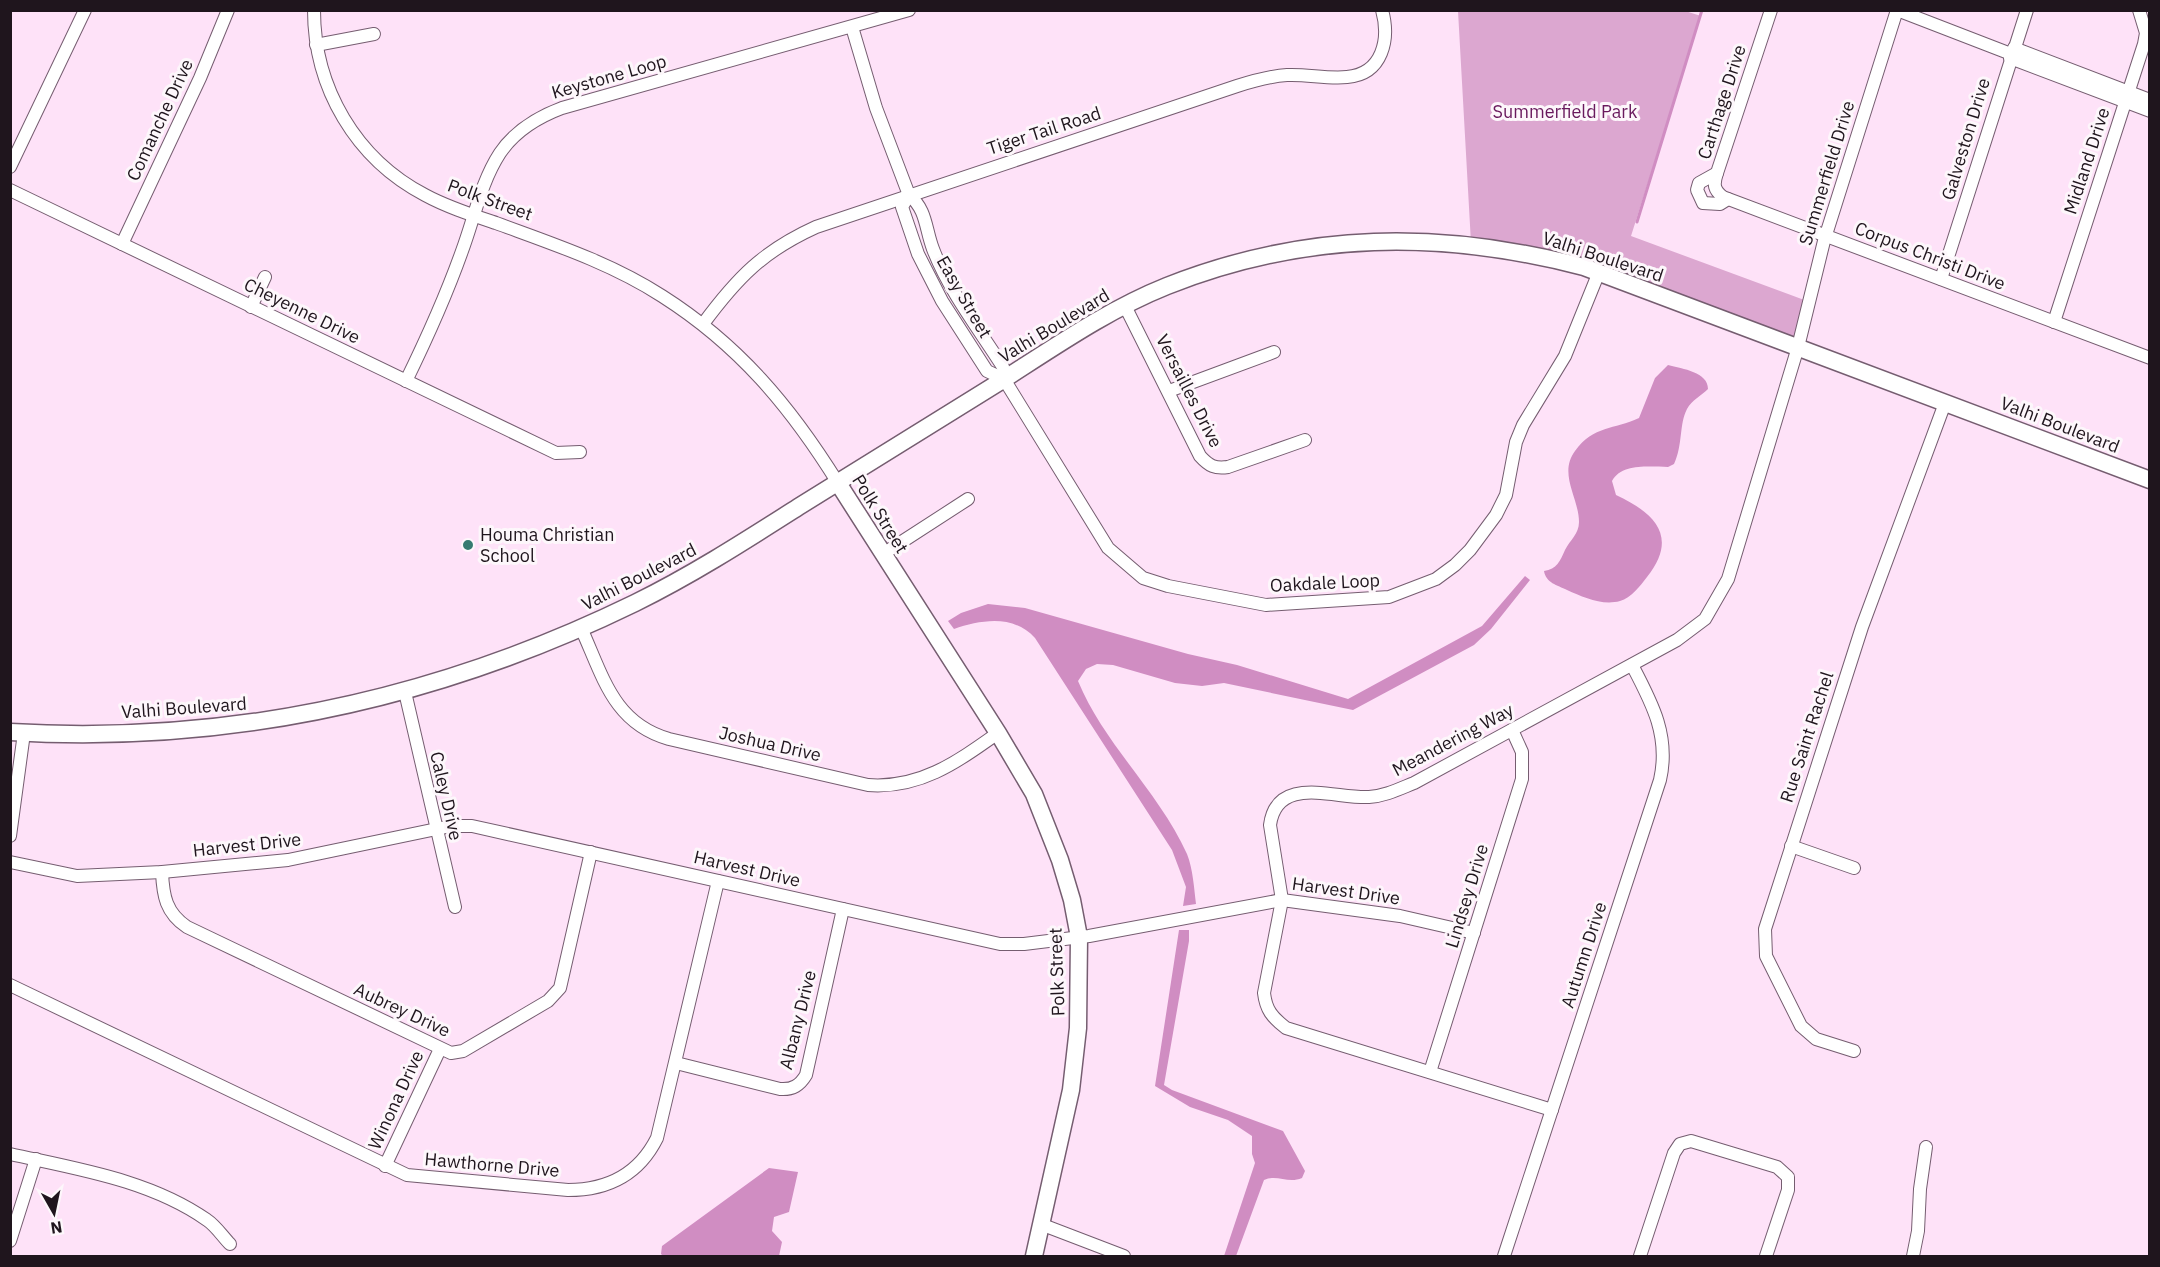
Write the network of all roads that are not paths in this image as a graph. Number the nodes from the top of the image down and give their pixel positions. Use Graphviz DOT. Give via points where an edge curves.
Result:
graph roads {
  1 [pos="85,10"];
  2 [pos="228,10"];
  3 [pos="314,10"];
  4 [pos="909,10"];
  5 [pos="1382,10"];
  6 [pos="1771,10"];
  7 [pos="1897,10"];
  8 [pos="2027,10"];
  9 [pos="2139,10"];
  10 [pos="852,27"];
  11 [pos="374,34"];
  12 [pos="316,45"];
  13 [pos="2012,53"];
  14 [pos="2127,97"];
  15 [pos="2150,100"];
  16 [pos="2150,111"];
  17 [pos="10,167"];
  18 [pos="1717,173"];
  19 [pos="10,190"];
  20 [pos="909,195"];
  21 [pos="1728,199"];
  22 [pos="474,215"];
  23 [pos="1826,235"];
  24 [pos="122,244"];
  25 [pos="1599,272"];
  26 [pos="265,278"];
  27 [pos="1941,279"];
  28 [pos="951,285"];
  29 [pos="937,292"];
  30 [pos="1125,306"];
  31 [pos="251,307"];
  32 [pos="2054,322"];
  33 [pos="703,324"];
  34 [pos="1798,347"];
  35 [pos="1274,352"];
  36 [pos="2150,358"];
  37 [pos="1004,379"];
  38 [pos="406,381"];
  39 [pos="1169,391"];
  40 [pos="1945,403"];
  41 [pos="1305,440"];
  42 [pos="580,452"];
  43 [pos="2150,480"];
  44 [pos="838,483"];
  45 [pos="969,499"];
  46 [pos="883,554"];
  47 [pos="581,628"];
  48 [pos="1632,665"];
  49 [pos="405,692"];
  50 [pos="1512,730"];
  51 [pos="17,732"];
  52 [pos="998,733"];
  53 [pos="435,830"];
  54 [pos="10,836"];
  55 [pos="1791,846"];
  56 [pos="591,852"];
  57 [pos="10,862"];
  58 [pos="1854,868"];
  59 [pos="162,872"];
  60 [pos="718,881"];
  61 [pos="1282,900"];
  62 [pos="454,908"];
  63 [pos="843,909"];
  64 [pos="1474,933"];
  65 [pos="1079,937"];
  66 [pos="10,985"];
  67 [pos="440,1049"];
  68 [pos="1854,1051"];
  69 [pos="676,1063"];
  70 [pos="1430,1072"];
  71 [pos="1552,1110"];
  72 [pos="1926,1147"];
  73 [pos="10,1154"];
  74 [pos="36,1160"];
  75 [pos="385,1166"];
  76 [pos="1043,1225"];
  77 [pos="10,1241"];
  78 [pos="230,1244"];
  79 [pos="1034,1257"];
  80 [pos="1124,1257"];
  81 [pos="1504,1257"];
  82 [pos="1640,1257"];
  83 [pos="1766,1257"];
  84 [pos="1913,1257"];
  1 -- 17 [label="street"];
  2 -- 24 [label="street, Comanche Drive"];
  3 -- 12 [label="street, Polk Street"];
  4 -- 10 [label="street, Keystone Loop"];
  5 -- 20 [label="street, Tiger Tail Road" via="1386,24 1383,53 1370,68 1356,75 1284,75 1258,80"];
  6 -- 18 [label="street, Carthage Drive"];
  7 -- 13 [label="street"];
  7 -- 23 [label="street, Summerfield Drive"];
  8 -- 13 [label="street, Galveston Drive"];
  9 -- 14 [label="street, Midland Drive" via="2146,33"];
  10 -- 20 [label="street, Easy Street" via="876,108"];
  10 -- 22 [label="street, Keystone Loop" via="543,115 501,152"];
  11 -- 12 [label="street"];
  12 -- 22 [label="street, Polk Street" via="332,99 371,157 423,194"];
  13 -- 14 [label="street"];
  13 -- 27 [label="street, Galveston Drive"];
  14 -- 15 [label="street"];
  14 -- 16 [label="street"];
  14 -- 32 [label="street, Midland Drive"];
  18 -- 21 [label="street" via="1716,191"];
  18 -- 21 [label="street, Carthage Drive" via="1699,183 1699,197 1710,205"];
  19 -- 24 [label="street, Cheyenne Drive"];
  20 -- 28 [label="street, Easy Street" via="920,205 932,248"];
  20 -- 29 [label="street, Easy Street" via="902,207 918,254"];
  20 -- 33 [label="street, Tiger Tail Road" via="787,240 742,275"];
  21 -- 23 [label="street, Corpus Christi Drive"];
  22 -- 33 [label="street, Polk Street" via="619,271"];
  22 -- 38 [label="street, Keystone Loop" via="442,307"];
  23 -- 27 [label="street, Corpus Christi Drive"];
  23 -- 34 [label="street, Summerfield Drive"];
  24 -- 31 [label="street, Cheyenne Drive"];
  25 -- 30 [label="street, Valhi Boulevard" via="1526,252 1471,244 1340,243 1290,250 1223,267"];
  25 -- 34 [label="street, Valhi Boulevard"];
  25 -- 37 [label="street, Oakdale Loop" via="1565,356 1523,425 1506,495 1496,514 1455,565 1436,579 1389,597 1266,605 1143,578 1108,548"];
  26 -- 31 [label="street"];
  27 -- 32 [label="street, Corpus Christi Drive"];
  28 -- 29 [label="street"];
  28 -- 37 [label="street, Easy Street" via="1003,367"];
  29 -- 37 [label="street, Easy Street" via="987,371"];
  30 -- 37 [label="street, Valhi Boulevard"];
  30 -- 39 [label="street, Versailles Drive"];
  31 -- 38 [label="street, Cheyenne Drive"];
  32 -- 36 [label="street, Corpus Christi Drive"];
  33 -- 44 [label="street, Polk Street" via="769,386 804,430"];
  34 -- 40 [label="street, Valhi Boulevard"];
  34 -- 48 [label="street, Meandering Way" via="1722,594 1705,619 1690,631"];
  35 -- 39 [label="street"];
  37 -- 44 [label="street, Valhi Boulevard"];
  38 -- 42 [label="street, Cheyenne Drive" via="556,453"];
  39 -- 41 [label="street, Versailles Drive" via="1200,456 1217,468"];
  40 -- 43 [label="street, Valhi Boulevard"];
  40 -- 55 [label="street, Rue Saint Rachel" via="1862,627"];
  44 -- 46 [label="street, Polk Street"];
  44 -- 47 [label="street, Valhi Boulevard" via="708,564"];
  45 -- 46 [label="street"];
  46 -- 52 [label="street, Polk Street"];
  47 -- 49 [label="street, Valhi Boulevard" via="537,649"];
  47 -- 52 [label="street, Joshua Drive" via="622,712 639,726 669,740 868,785 890,786 915,782 934,773"];
  48 -- 50 [label="street, Meandering Way"];
  48 -- 71 [label="street, Autumn Drive" via="1657,714 1663,766"];
  49 -- 51 [label="street, Valhi Boulevard" via="291,718 220,728 87,735"];
  49 -- 53 [label="street, Caley Drive"];
  50 -- 61 [label="street, Meandering Way" via="1414,783 1379,796 1306,792 1281,800 1270,825"];
  50 -- 64 [label="street, Lindsey Drive" via="1522,752 1522,779"];
  51 -- 54 [label="street"];
  52 -- 65 [label="street, Polk Street" via="1034,794 1049,829 1072,900"];
  53 -- 56 [label="street, Harvest Drive" via="472,826"];
  53 -- 59 [label="street, Harvest Drive" via="288,860"];
  53 -- 62 [label="street, Caley Drive"];
  55 -- 58 [label="street"];
  55 -- 68 [label="street, Rue Saint Rachel" via="1765,929 1766,956 1801,1026 1816,1039"];
  56 -- 60 [label="street, Harvest Drive"];
  56 -- 67 [label="street, Aubrey Drive" via="560,988 548,1000 463,1051 451,1053"];
  57 -- 59 [label="street, Harvest Drive" via="77,876"];
  59 -- 67 [label="street, Aubrey Drive" via="165,903 187,927"];
  60 -- 63 [label="street, Harvest Drive"];
  60 -- 69 [label="street, Hawthorne Drive"];
  61 -- 64 [label="street, Harvest Drive" via="1400,916"];
  61 -- 65 [label="street, Harvest Drive"];
  61 -- 70 [label="street, Meandering Way" via="1264,993 1273,1018 1286,1028"];
  63 -- 65 [label="street, Harvest Drive" via="1000,944"];
  63 -- 69 [label="street, Albany Drive" via="802,1082 791,1089 780,1089"];
  64 -- 70 [label="street, Lindsey Drive"];
  65 -- 76 [label="street, Polk Street" via="1073,1075"];
  66 -- 75 [label="street, Hawthorne Drive"];
  67 -- 75 [label="street, Winona Drive"];
  69 -- 75 [label="street, Hawthorne Drive" via="661,1127 652,1147 631,1172 605,1186 568,1190 424,1178"];
  70 -- 71 [label="street, Meandering Way"];
  71 -- 81 [label="street, Autumn Drive"];
  72 -- 84 [label="street"];
  73 -- 74 [label="street"];
  74 -- 77 [label="street"];
  74 -- 78 [label="street" via="108,1176 168,1197 209,1221"];
  76 -- 79 [label="street, Polk Street"];
  76 -- 80 [label="street"];
  82 -- 83 [label="street" via="1676,1148 1691,1141 1777,1167 1788,1177 1788,1190"];
}
